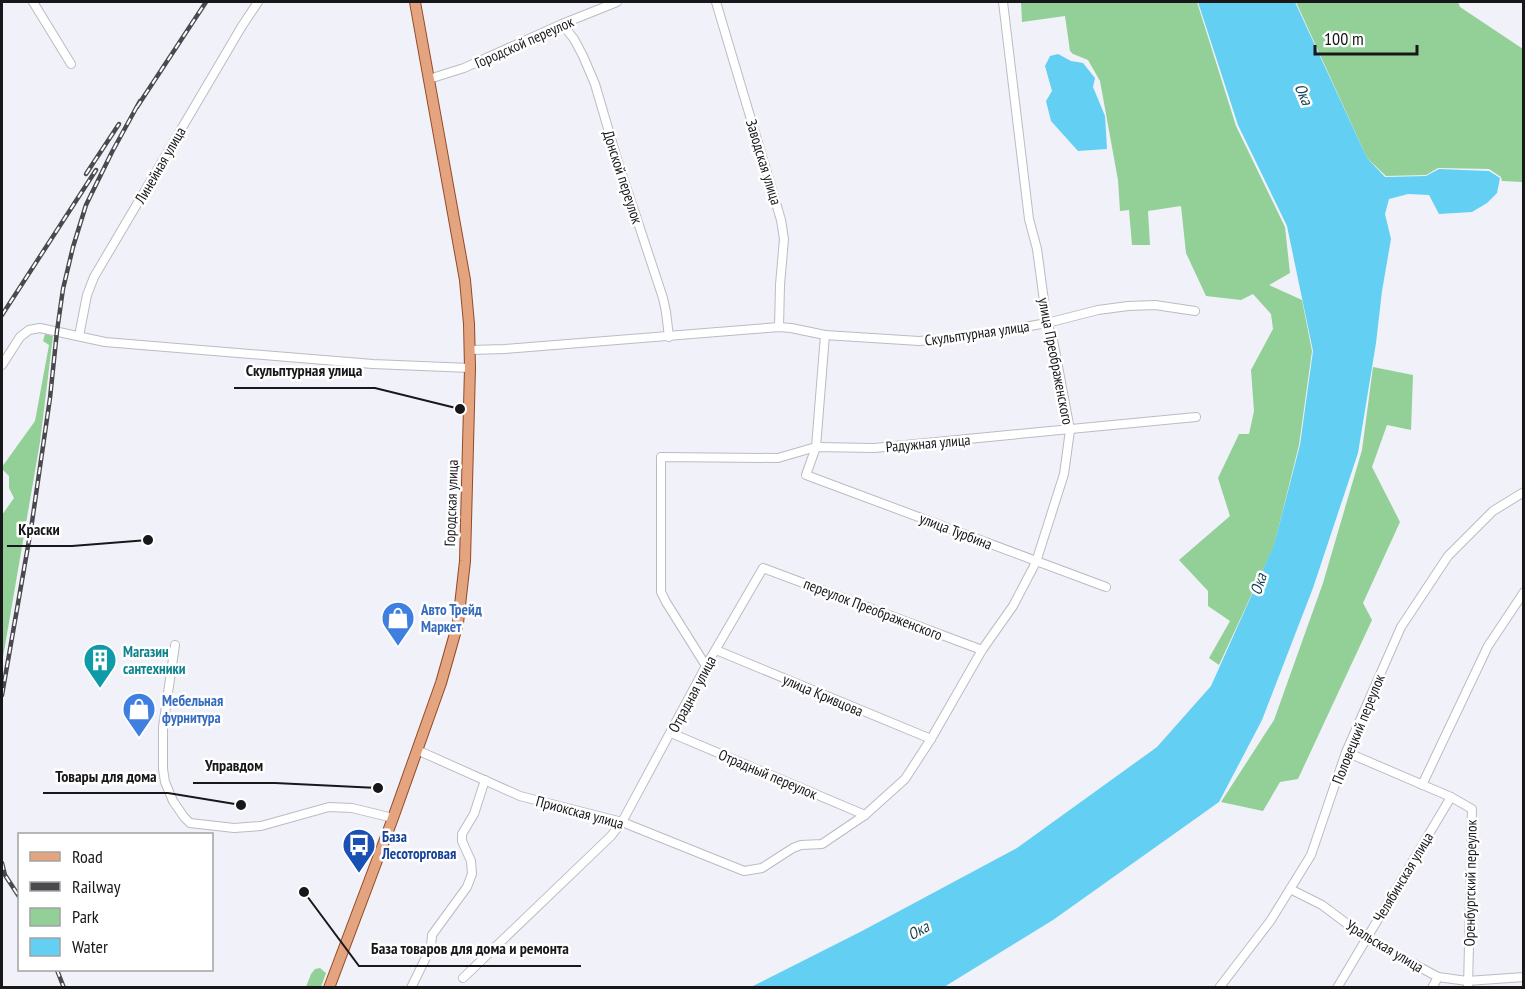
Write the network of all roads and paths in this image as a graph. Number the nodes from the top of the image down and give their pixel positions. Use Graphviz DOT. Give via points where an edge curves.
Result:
graph roads {
  1 [pos="33,2"];
  2 [pos="258,2"];
  3 [pos="415,2"];
  4 [pos="591,2"];
  5 [pos="617,2"];
  6 [pos="716,2"];
  7 [pos="1003,2"];
  8 [pos="595,11"];
  9 [pos="562,24"];
  10 [pos="71,64"];
  11 [pos="429,79"];
  12 [pos="1195,311"];
  13 [pos="1047,323"];
  14 [pos="779,327"];
  15 [pos="825,334"];
  16 [pos="79,336"];
  17 [pos="669,336"];
  18 [pos="470,350"];
  19 [pos="2,365"];
  20 [pos="470,368"];
  21 [pos="1196,417"];
  22 [pos="1070,430"];
  23 [pos="816,447"];
  24 [pos="1524,492"];
  25 [pos="1036,562"];
  26 [pos="763,568"];
  27 [pos="1106,587"];
  28 [pos="1524,592"];
  29 [pos="175,645"];
  30 [pos="716,650"];
  31 [pos="982,651"];
  32 [pos="706,666"];
  33 [pos="671,733"];
  34 [pos="931,739"];
  35 [pos="417,750"];
  36 [pos="1346,752"];
  37 [pos="485,780"];
  38 [pos="1422,785"];
  39 [pos="1451,797"];
  40 [pos="865,816"];
  41 [pos="393,818"];
  42 [pos="622,822"];
  43 [pos="744,871"];
  44 [pos="1290,889"];
  45 [pos="1366,938"];
  46 [pos="1438,977"];
  47 [pos="1524,977"];
  48 [pos="463,978"];
  49 [pos="1467,984"];
  50 [pos="329,987"];
  51 [pos="411,987"];
  52 [pos="1219,987"];
  53 [pos="1337,987"];
  54 [pos="1432,987"];
  1 -- 10 [label="street"];
  2 -- 16 [label="street, Линейная улица" via="94,277"];
  3 -- 11 [label="main road, Городская улица"];
  4 -- 8 [label="street"];
  5 -- 8 [label="street, Городской переулок"];
  6 -- 14 [label="street, Заводская улица" via="781,220 784,239"];
  7 -- 13 [label="street, улица Преображенского" via="1029,219"];
  8 -- 9 [label="street, Городской переулок"];
  9 -- 11 [label="street, Городской переулок" via="464,68"];
  9 -- 17 [label="street, Донской переулок" via="584,56 595,84 663,298"];
  11 -- 18 [label="main road, Городская улица" via="465,280"];
  12 -- 13 [label="street, Скульптурная улица" via="1155,304 1128,306"];
  13 -- 15 [label="street, Скульптурная улица" via="919,341"];
  13 -- 22 [label="street, улица Преображенского"];
  14 -- 15 [label="street, Скульптурная улица"];
  14 -- 17 [label="street, Скульптурная улица"];
  15 -- 23 [label="street"];
  16 -- 19 [label="street" via="40,328 29,330"];
  16 -- 20 [label="street" via="105,342 221,352"];
  17 -- 18 [label="street, Скульптурная улица"];
  18 -- 20 [label="main road, Городская улица"];
  20 -- 35 [label="main road, Городская улица" via="465,561 458,623"];
  21 -- 22 [label="street, Радужная улица"];
  22 -- 23 [label="street, Радужная улица" via="874,448"];
  22 -- 25 [label="street, улица Преображенского" via="1064,474"];
  23 -- 25 [label="street, улица Турбина" via="806,475"];
  23 -- 32 [label="street, Радужная улица" via="778,458 661,457 661,592"];
  24 -- 36 [label="street, Половецкий переулок" via="1493,511 1448,556 1401,627"];
  25 -- 27 [label="street, улица Турбина"];
  25 -- 31 [label="street, улица Преображенского" via="1013,606"];
  26 -- 30 [label="street, Отрадная улица"];
  26 -- 31 [label="street, переулок Преображенского"];
  28 -- 38 [label="street" via="1488,646"];
  29 -- 41 [label="street" via="163,727 163,769 174,801 190,823 234,828 261,826 329,807"];
  30 -- 32 [label="street, Отрадная улица"];
  30 -- 34 [label="street, улица Кривцова"];
  31 -- 34 [label="street, улица Преображенского"];
  32 -- 33 [label="street, Отрадная улица"];
  33 -- 40 [label="street, Отрадный переулок"];
  33 -- 42 [label="street, Отрадная улица"];
  34 -- 40 [label="street, улица Преображенского" via="905,779"];
  35 -- 37 [label="street, Приокская улица"];
  35 -- 41 [label="main road, Городская улица"];
  36 -- 38 [label="street, Оренбургский переулок"];
  36 -- 44 [label="street, Половецкий переулок" via="1311,855"];
  37 -- 42 [label="street, Приокская улица" via="520,796"];
  37 -- 51 [label="street" via="474,814 462,834 472,874 432,935 431,947"];
  38 -- 39 [label="street, Оренбургский переулок"];
  39 -- 45 [label="street, Челябинская улица"];
  39 -- 49 [label="street, Оренбургский переулок" via="1472,809"];
  40 -- 43 [label="street, улица Преображенского" via="822,844 801,845 762,868"];
  41 -- 50 [label="main road, Городская улица"];
  42 -- 43 [label="street, Приокская улица"];
  42 -- 48 [label="street, Отрадная улица"];
  44 -- 45 [label="street, Уральская улица" via="1322,905"];
  44 -- 52 [label="street, Половецкий переулок"];
  45 -- 46 [label="street, Уральская улица"];
  45 -- 53 [label="street, Челябинская улица"];
  46 -- 49 [label="street, Уральская улица"];
  46 -- 54 [label="street"];
  47 -- 49 [label="street, Уральская улица"];
}
